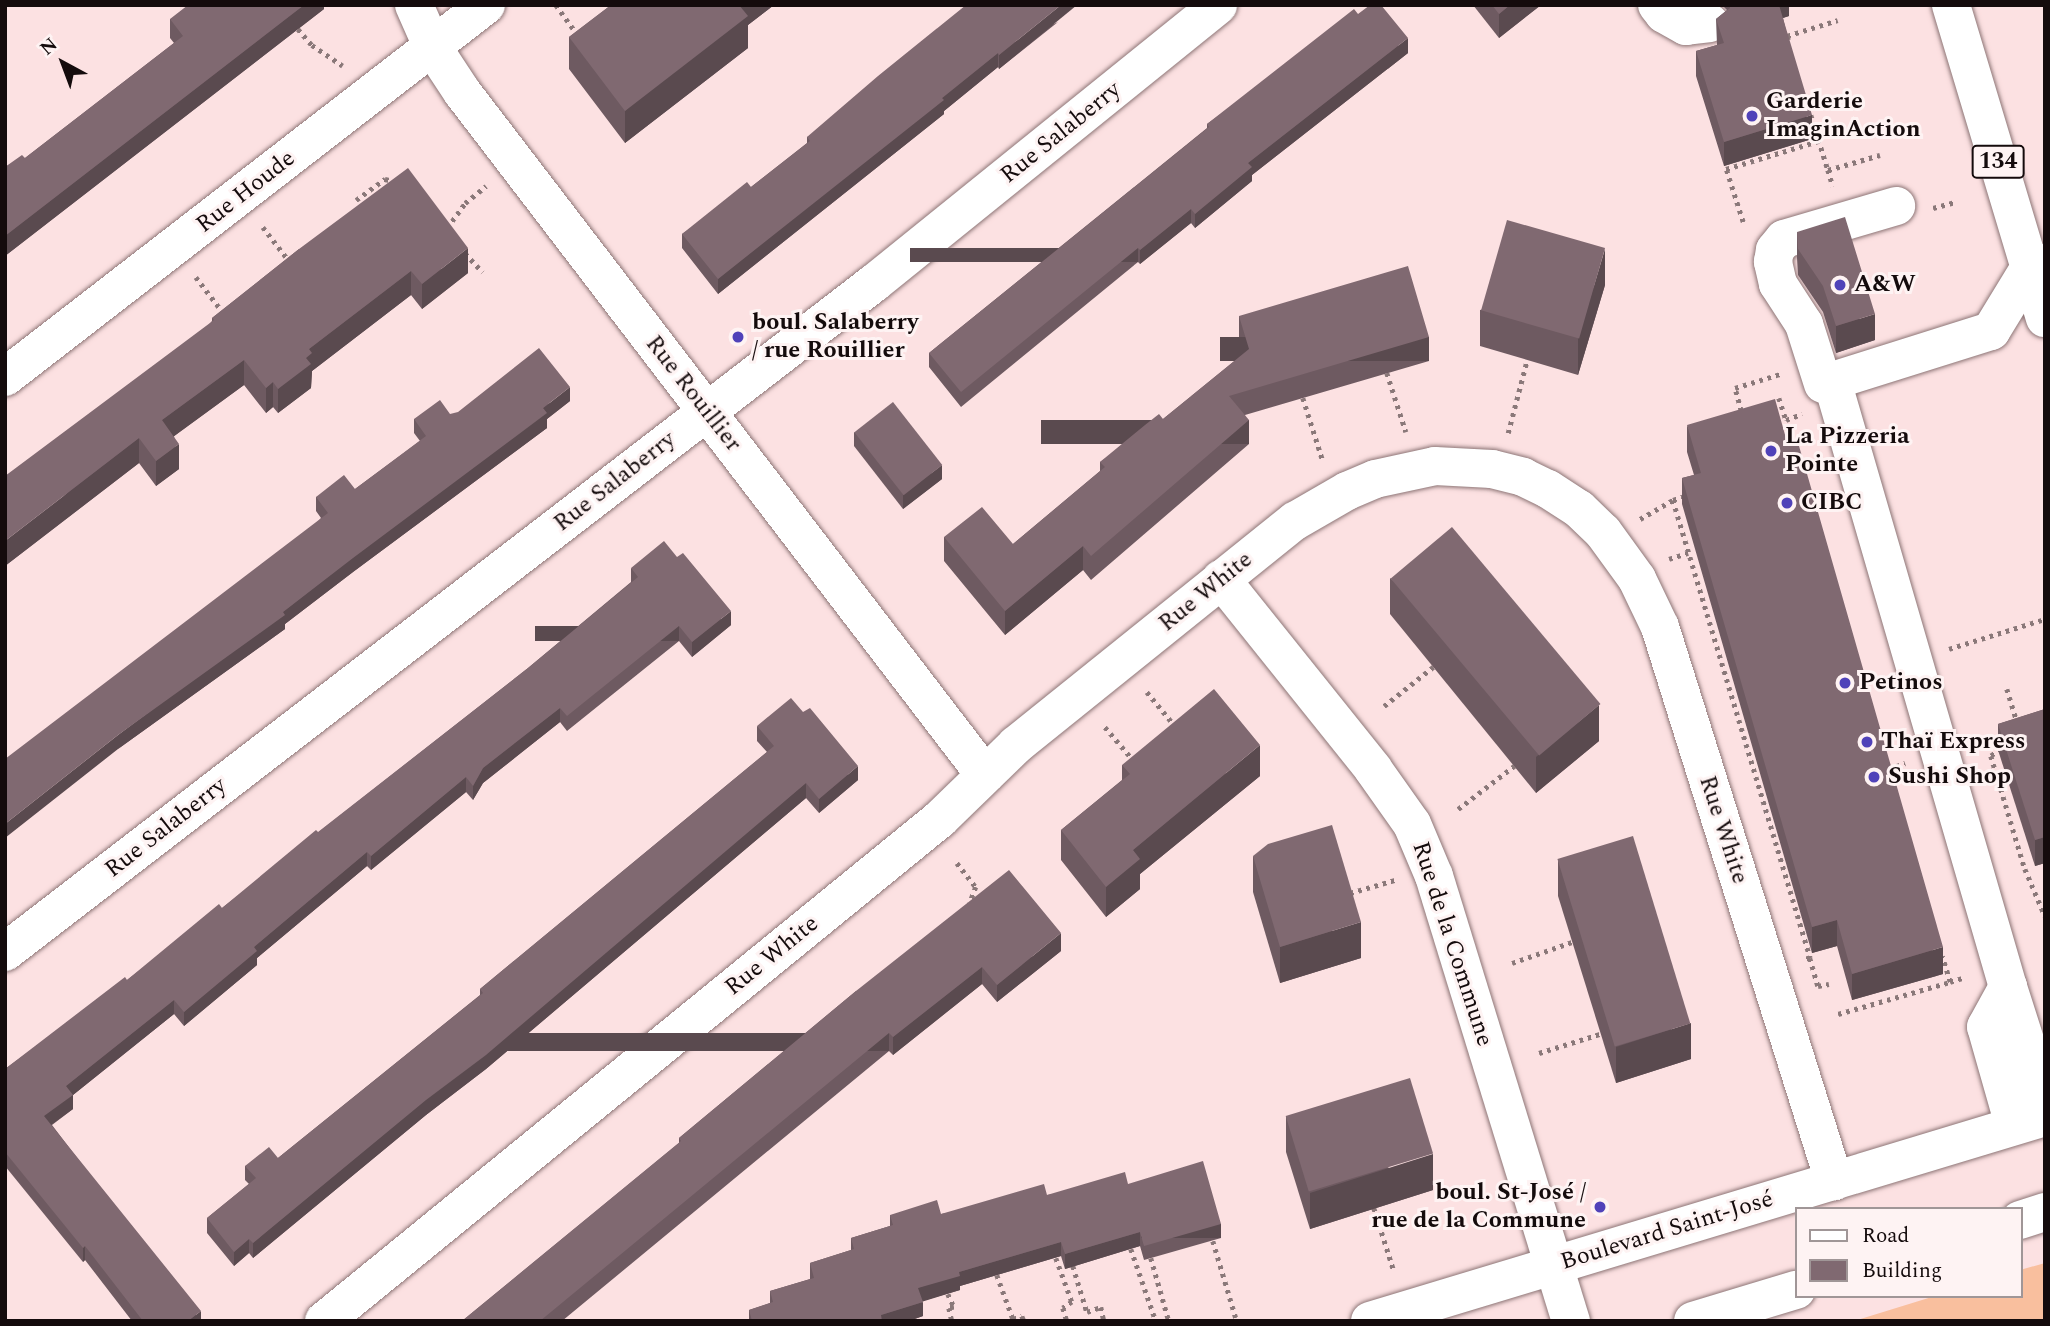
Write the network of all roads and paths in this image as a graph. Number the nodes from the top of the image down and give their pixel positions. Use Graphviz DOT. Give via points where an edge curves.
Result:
graph roads {
  1 [pos="414,5"];
  2 [pos="486,5"];
  3 [pos="556,5"];
  4 [pos="1218,5"];
  5 [pos="1657,5"];
  6 [pos="1951,5"];
  7 [pos="1838,20"];
  8 [pos="1710,23"];
  9 [pos="588,28"];
  10 [pos="298,29"];
  11 [pos="579,35"];
  12 [pos="585,44"];
  13 [pos="1791,47"];
  14 [pos="433,48"];
  15 [pos="345,68"];
  16 [pos="1808,104"];
  17 [pos="1819,141"];
  18 [pos="1880,155"];
  19 [pos="403,184"];
  20 [pos="486,186"];
  21 [pos="356,200"];
  22 [pos="1896,206"];
  23 [pos="442,219"];
  24 [pos="1743,222"];
  25 [pos="261,226"];
  26 [pos="448,226"];
  27 [pos="454,236"];
  28 [pos="441,238"];
  29 [pos="461,244"];
  30 [pos="291,264"];
  31 [pos="2038,265"];
  32 [pos="483,272"];
  33 [pos="195,275"];
  34 [pos="226,316"];
  35 [pos="2045,318"];
  36 [pos="1527,360"];
  37 [pos="1387,373"];
  38 [pos="5,377"];
  39 [pos="1808,389"];
  40 [pos="1303,398"];
  41 [pos="1779,398"];
  42 [pos="1741,411"];
  43 [pos="706,413"];
  44 [pos="1786,420"];
  45 [pos="1408,440"];
  46 [pos="1792,441"];
  47 [pos="1505,445"];
  48 [pos="1780,446"];
  49 [pos="1796,454"];
  50 [pos="1326,468"];
  51 [pos="1686,496"];
  52 [pos="1672,500"];
  53 [pos="1630,524"];
  54 [pos="1221,579"];
  55 [pos="2045,619"];
  56 [pos="1943,651"];
  57 [pos="1433,667"];
  58 [pos="2007,689"];
  59 [pos="1147,692"];
  60 [pos="1384,706"];
  61 [pos="1105,727"];
  62 [pos="1180,731"];
  63 [pos="2020,732"];
  64 [pos="2011,747"];
  65 [pos="1884,758"];
  66 [pos="1909,762"];
  67 [pos="1138,765"];
  68 [pos="1514,766"];
  69 [pos="1886,769"];
  70 [pos="985,775"];
  71 [pos="1891,780"];
  72 [pos="1458,808"];
  73 [pos="957,863"];
  74 [pos="1403,877"];
  75 [pos="1342,896"];
  76 [pos="967,915"];
  77 [pos="2045,916"];
  78 [pos="1572,942"];
  79 [pos="1938,942"];
  80 [pos="5,951"];
  81 [pos="1810,958"];
  82 [pos="1799,961"];
  83 [pos="1512,963"];
  84 [pos="1829,984"];
  85 [pos="2024,1004"];
  86 [pos="1838,1014"];
  87 [pos="1600,1034"];
  88 [pos="1539,1052"];
  89 [pos="2045,1103"];
  90 [pos="2029,1121"];
  91 [pos="1834,1181"];
  92 [pos="1374,1208"];
  93 [pos="2045,1212"];
  94 [pos="2022,1219"];
  95 [pos="1213,1241"];
  96 [pos="1131,1249"];
  97 [pos="1056,1258"];
  98 [pos="1151,1258"];
  99 [pos="1073,1266"];
  100 [pos="1553,1266"];
  101 [pos="1394,1271"];
  102 [pos="997,1275"];
  103 [pos="1794,1291"];
  104 [pos="948,1294"];
  105 [pos="1236,1318"];
  106 [pos="324,1321"];
  107 [pos="952,1321"];
  108 [pos="1024,1321"];
  109 [pos="1067,1321"];
  110 [pos="1104,1321"];
  111 [pos="1156,1321"];
  112 [pos="1169,1321"];
  113 [pos="1370,1321"];
  114 [pos="1571,1321"];
  115 [pos="1693,1321"];
  1 -- 14 [label="street, Rue Rouillier"];
  2 -- 14 [label="street, Rue Houde"];
  3 -- 11 [label="path"];
  4 -- 43 [label="street, Rue Salaberry" via="948,225"];
  5 -- 8 [label="street" via="1686,26"];
  6 -- 31 [label="street, 134"];
  7 -- 13 [label="path" via="1787,36"];
  9 -- 11 [label="path"];
  10 -- 15 [label="path" via="312,46"];
  11 -- 12 [label="path"];
  14 -- 38 [label="street, Rue Houde"];
  14 -- 43 [label="street, Rue Rouillier"];
  16 -- 17 [label="path"];
  17 -- 18 [label="path" via="1828,170"];
  17 -- 24 [label="path" via="1726,169"];
  19 -- 21 [label="path" via="385,179"];
  20 -- 26 [label="path" via="465,203"];
  22 -- 39 [label="street" via="1784,239 1775,250 1775,275 1804,324"];
  23 -- 26 [label="path"];
  25 -- 30 [label="path"];
  26 -- 27 [label="path"];
  26 -- 28 [label="path"];
  29 -- 32 [label="path"];
  31 -- 35 [label="street, 134"];
  31 -- 85 [label="street" via="1991,331 1832,381"];
  33 -- 34 [label="path"];
  36 -- 47 [label="path"];
  37 -- 45 [label="path"];
  39 -- 42 [label="path" via="1735,388"];
  39 -- 44 [label="path"];
  40 -- 50 [label="path"];
  41 -- 44 [label="path"];
  43 -- 70 [label="street, Rue Rouillier"];
  43 -- 80 [label="street, Rue Salaberry"];
  44 -- 46 [label="path"];
  46 -- 48 [label="path"];
  46 -- 49 [label="path"];
  51 -- 52 [label="path"];
  52 -- 53 [label="path"];
  52 -- 81 [label="path"];
  54 -- 70 [label="street, Rue White"];
  54 -- 91 [label="street, Rue White" via="1295,522 1347,491 1375,479 1435,466 1492,469 1523,477 1579,509 1603,532 1637,579 1660,627"];
  54 -- 100 [label="street, Rue de la Commune" via="1412,824 1434,876"];
  55 -- 56 [label="path"];
  57 -- 60 [label="path"];
  58 -- 63 [label="path"];
  59 -- 62 [label="path"];
  61 -- 67 [label="path"];
  64 -- 77 [label="path" via="1992,756 2025,869"];
  65 -- 69 [label="path"];
  66 -- 69 [label="path"];
  68 -- 72 [label="path"];
  69 -- 71 [label="path"];
  70 -- 106 [label="street, Rue White" via="940,819"];
  73 -- 76 [label="path" via="976,887"];
  74 -- 75 [label="path"];
  78 -- 83 [label="path"];
  79 -- 86 [label="path" via="1950,982"];
  81 -- 82 [label="path"];
  81 -- 84 [label="path" via="1818,986"];
  85 -- 89 [label="street"];
  85 -- 90 [label="street" via="1986,1027"];
  87 -- 88 [label="path"];
  90 -- 91 [label="street, Boulevard Saint-José"];
  91 -- 100 [label="street, Boulevard Saint-José"];
  92 -- 101 [label="path"];
  93 -- 94 [label="street"];
  95 -- 105 [label="path"];
  96 -- 111 [label="path"];
  97 -- 109 [label="path" via="1072,1303 1063,1308"];
  98 -- 112 [label="path"];
  99 -- 110 [label="path" via="1087,1311 1101,1307"];
  100 -- 113 [label="street, Boulevard Saint-José"];
  100 -- 114 [label="street, Rue de la Commune"];
  102 -- 108 [label="path" via="1013,1319 1022,1316"];
  103 -- 115 [label="street"];
  104 -- 107 [label="path" via="954,1307 948,1308"];
}
